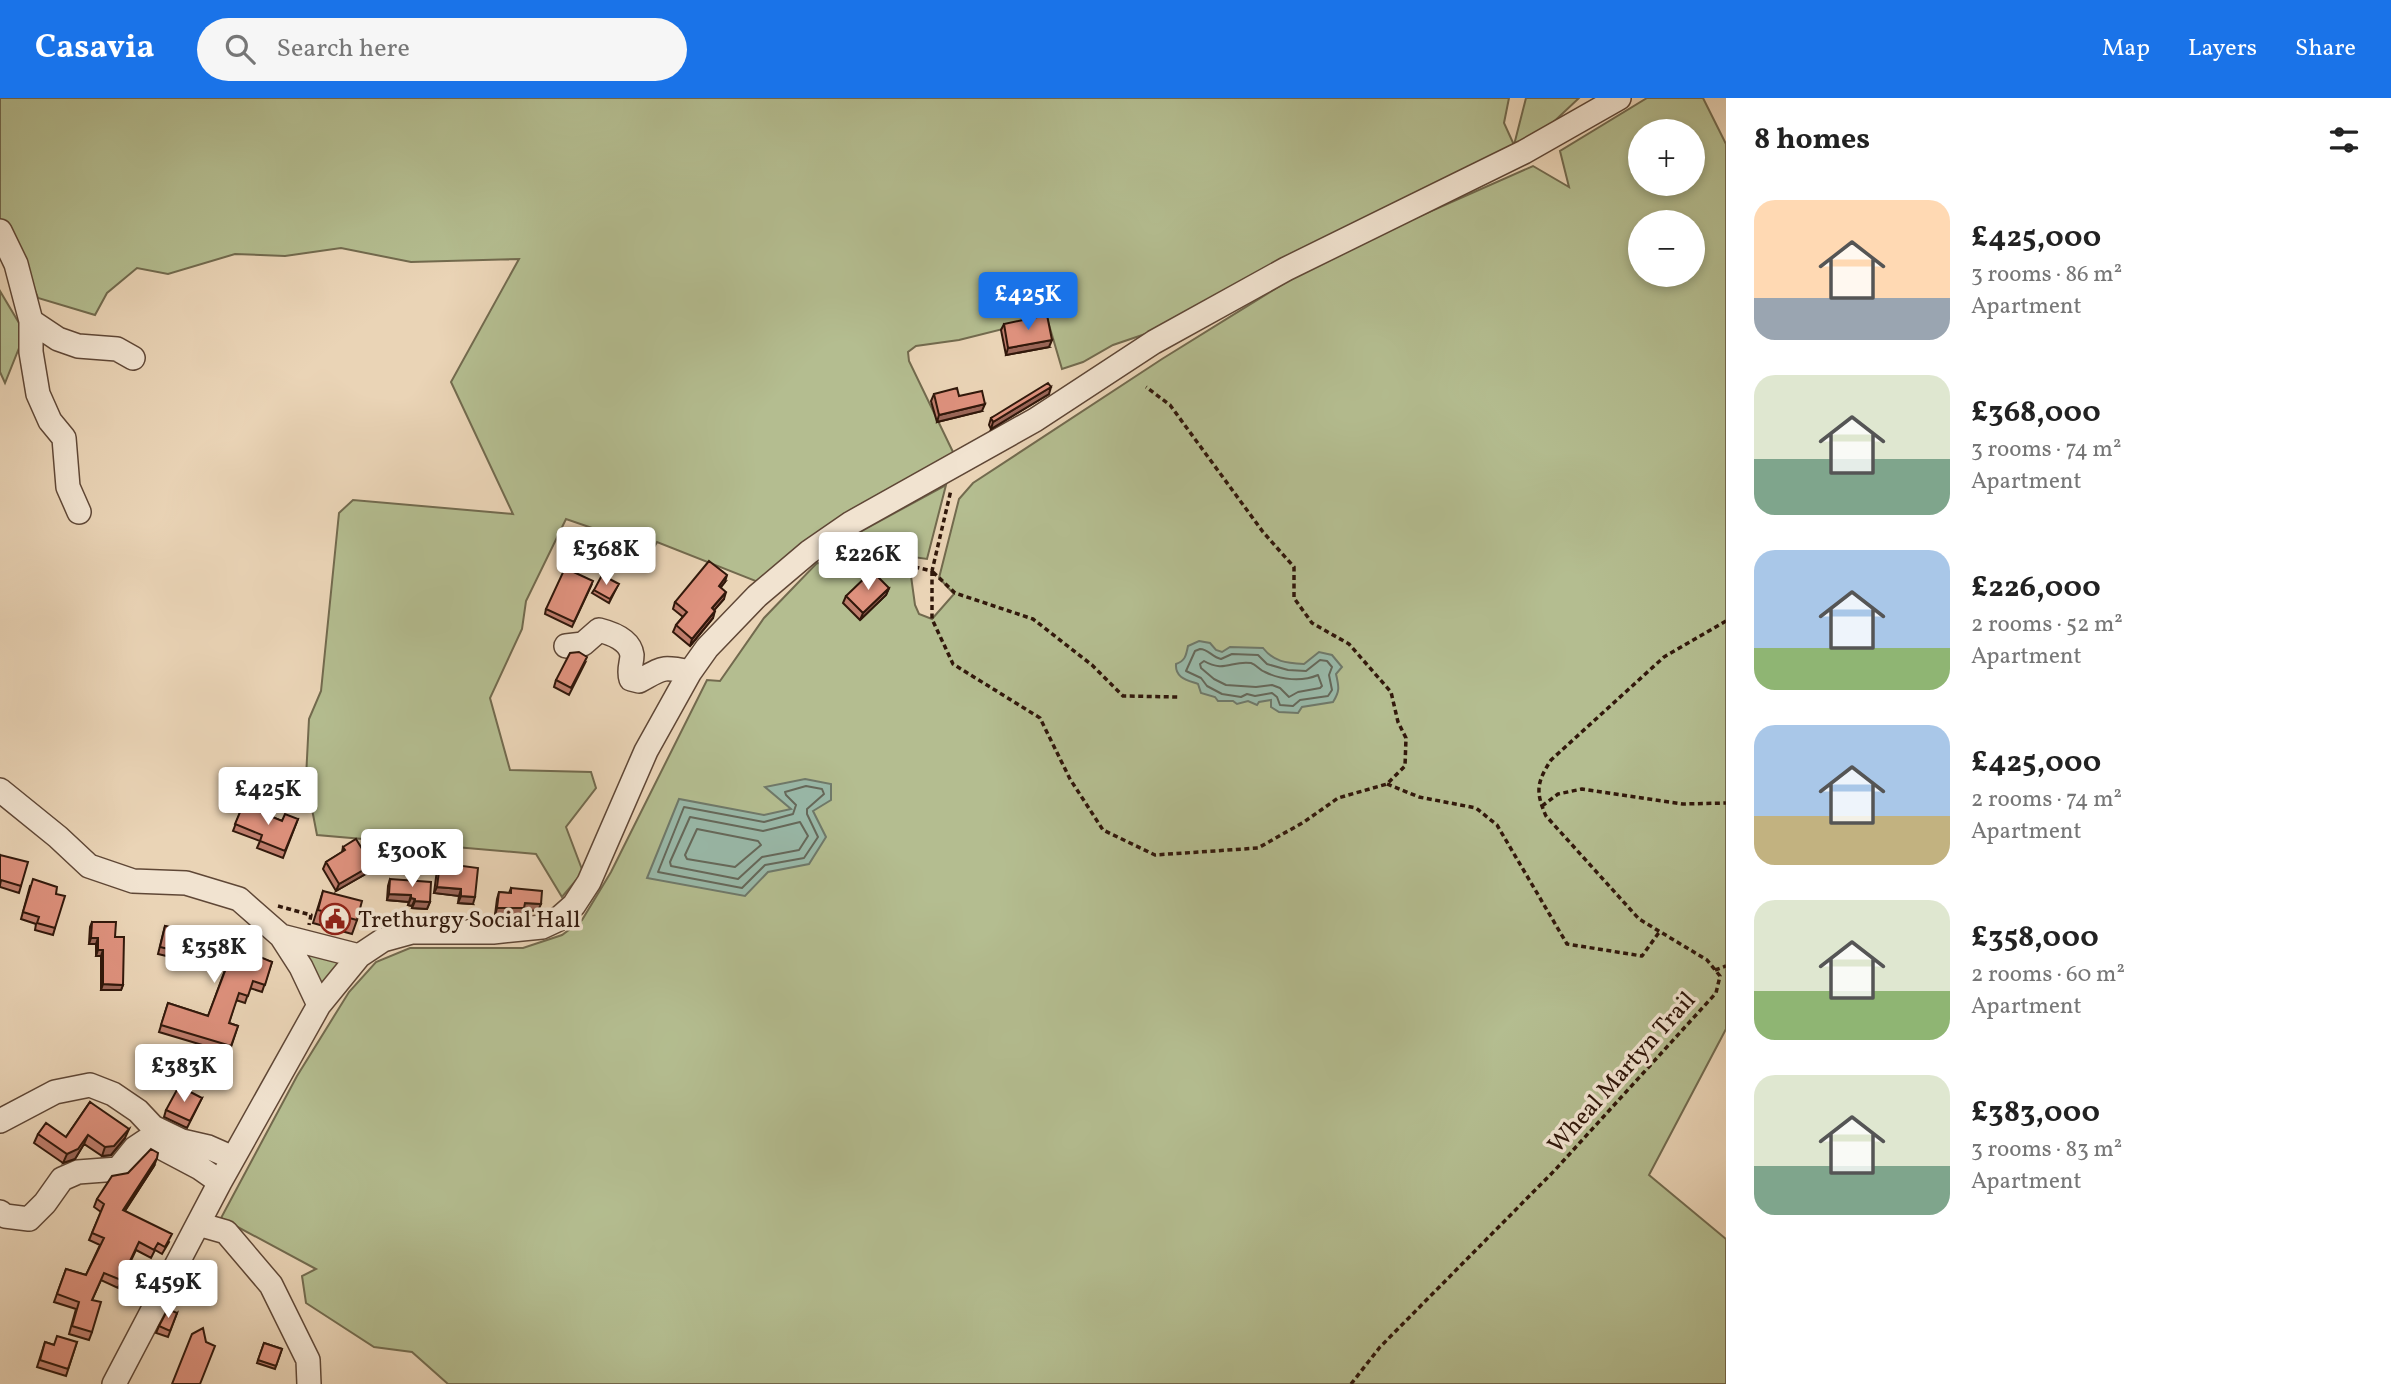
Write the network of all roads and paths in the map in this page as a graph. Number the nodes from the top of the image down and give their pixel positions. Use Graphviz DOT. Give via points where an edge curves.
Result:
graph roads {
  1 [pos="1591,98"];
  2 [pos="1619,98"];
  3 [pos="1580,120"];
  4 [pos="0,231"];
  5 [pos="31,321"];
  6 [pos="133,358"];
  7 [pos="1146,387"];
  8 [pos="957,464"];
  9 [pos="79,512"];
  10 [pos="809,552"];
  11 [pos="932,571"];
  12 [pos="1726,621"];
  13 [pos="566,646"];
  14 [pos="690,672"];
  15 [pos="1179,697"];
  16 [pos="1387,784"];
  17 [pos="0,790"];
  18 [pos="1726,803"];
  19 [pos="1542,806"];
  20 [pos="239,899"];
  21 [pos="319,928"];
  22 [pos="1660,931"];
  23 [pos="282,936"];
  24 [pos="359,956"];
  25 [pos="1726,966"];
  26 [pos="1715,970"];
  27 [pos="318,1005"];
  28 [pos="0,1121"];
  29 [pos="233,1158"];
  30 [pos="220,1182"];
  31 [pos="0,1212"];
  32 [pos="198,1224"];
  33 [pos="114,1384"];
  34 [pos="309,1384"];
  35 [pos="1351,1384"];
  1 -- 3 [label="street"];
  2 -- 3 [label="street"];
  3 -- 8 [label="street" via="1226,302"];
  4 -- 5 [label="street" via="16,264"];
  5 -- 6 [label="street" via="58,339 78,346 117,349"];
  5 -- 9 [label="street" via="38,394 64,438 68,487"];
  7 -- 16 [label="path" via="1170,405 1294,567 1294,598 1312,623 1349,644 1391,692 1406,738 1405,766"];
  8 -- 10 [label="street"];
  8 -- 11 [label="path"];
  10 -- 11 [label="path" via="881,559"];
  10 -- 14 [label="street" via="757,596 706,648"];
  11 -- 15 [label="path" via="954,593 1033,618 1123,696"];
  11 -- 16 [label="path" via="932,619 953,664 1040,718 1070,779 1103,830 1155,855 1258,848 1338,798"];
  12 -- 19 [label="path" via="1664,657 1551,760 1539,778"];
  13 -- 14 [label="street" via="583,644 599,630 615,635 631,649 631,679 639,681 656,669"];
  14 -- 24 [label="street" via="646,751 589,882 557,920 542,927 493,932 412,932 383,940"];
  16 -- 22 [label="path" via="1419,797 1476,808 1497,825 1567,944 1642,956"];
  17 -- 20 [label="street" via="89,866 133,881 186,883"];
  18 -- 19 [label="path" via="1683,804 1582,789 1558,794"];
  19 -- 22 [label="path, Wheal Martyn Trail" via="1639,919"];
  20 -- 21 [label="path" via="311,915 308,925"];
  20 -- 23 [label="street"];
  22 -- 26 [label="path, Wheal Martyn Trail" via="1707,960"];
  23 -- 24 [label="street"];
  23 -- 27 [label="street"];
  24 -- 27 [label="street"];
  25 -- 26 [label="path"];
  26 -- 35 [label="path, Wheal Martyn Trail" via="1720,976 1716,993 1555,1170 1380,1347"];
  27 -- 29 [label="street"];
  28 -- 29 [label="street" via="55,1092 90,1085 113,1094 153,1127"];
  29 -- 30 [label="street"];
  30 -- 31 [label="street" via="147,1140 118,1169 78,1172 62,1179 29,1219"];
  30 -- 32 [label="street"];
  32 -- 33 [label="street"];
  32 -- 34 [label="street" via="226,1233 271,1284 308,1360"];
}
